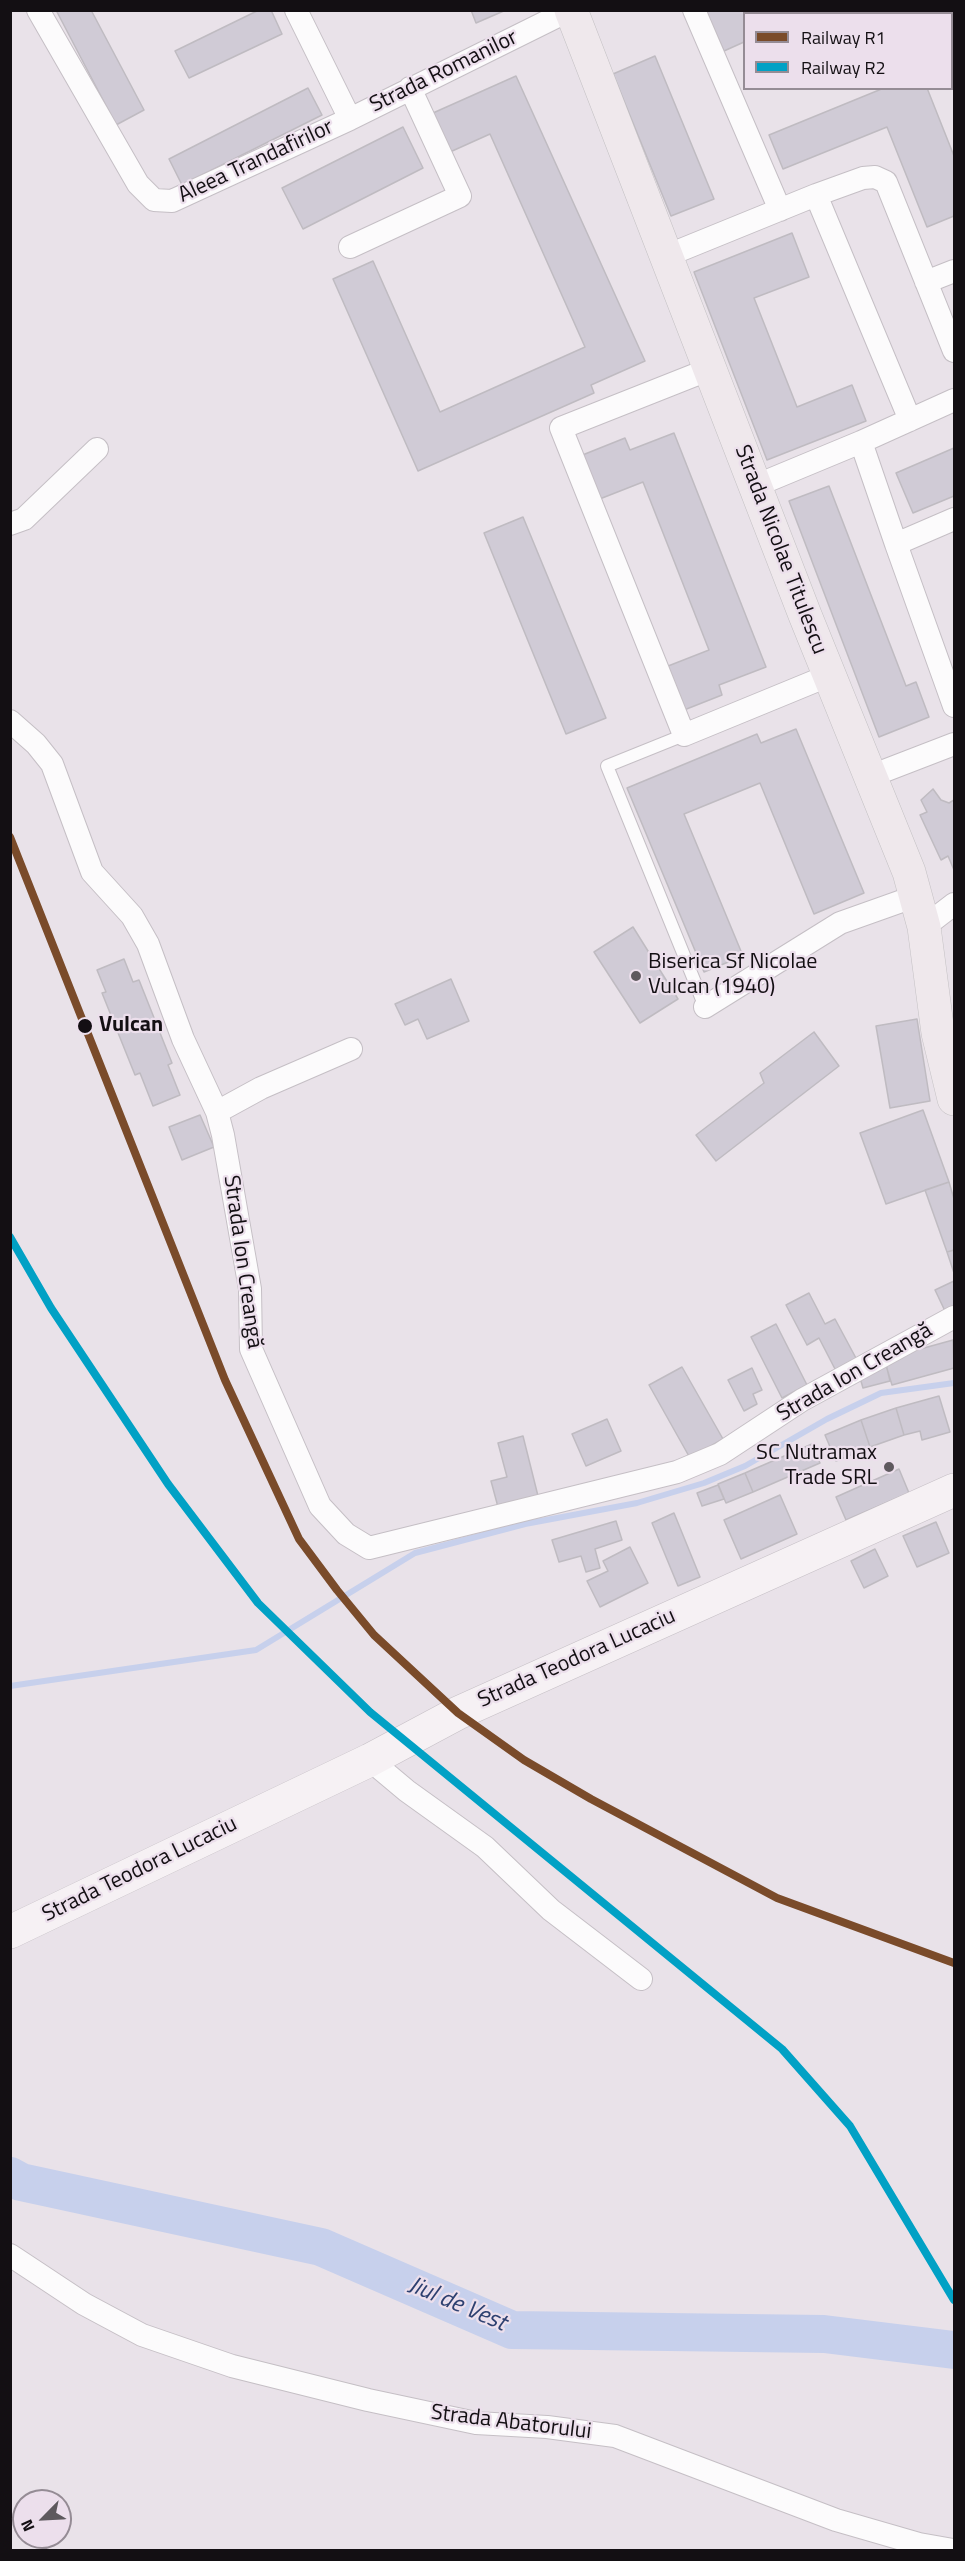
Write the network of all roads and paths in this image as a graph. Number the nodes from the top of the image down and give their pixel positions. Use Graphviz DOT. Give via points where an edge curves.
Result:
graph roads {
  1 [pos="38,10"];
  2 [pos="296,10"];
  3 [pos="570,10"];
  4 [pos="694,10"];
  5 [pos="410,88"];
  6 [pos="350,119"];
  7 [pos="816,195"];
  8 [pos="780,210"];
  9 [pos="350,247"];
  10 [pos="666,256"];
  11 [pos="954,271"];
  12 [pos="926,282"];
  13 [pos="954,351"];
  14 [pos="710,369"];
  15 [pos="954,400"];
  16 [pos="910,420"];
  17 [pos="861,442"];
  18 [pos="97,449"];
  19 [pos="755,486"];
  20 [pos="954,519"];
  21 [pos="10,524"];
  22 [pos="896,544"];
  23 [pos="947,662"];
  24 [pos="830,675"];
  25 [pos="954,706"];
  26 [pos="10,721"];
  27 [pos="684,735"];
  28 [pos="954,744"];
  29 [pos="871,776"];
  30 [pos="954,904"];
  31 [pos="920,912"];
  32 [pos="705,1007"];
  33 [pos="351,1049"];
  34 [pos="952,1078"];
  35 [pos="217,1112"];
  36 [pos="954,1317"];
  37 [pos="954,1490"];
  38 [pos="370,1760"];
  39 [pos="10,1932"];
  40 [pos="641,1979"];
  41 [pos="10,2255"];
  42 [pos="953,2550"];
  1 -- 6 [label="street, Aleea Trandafirilor" via="138,184 154,200 171,201"];
  2 -- 6 [label="street, Aleea Trandafirilor"];
  3 -- 5 [label="street, Strada Romanilor"];
  3 -- 10 [label="main road, Strada Nicolae Titulescu"];
  4 -- 8 [label="street"];
  5 -- 6 [label="street, Strada Romanilor"];
  5 -- 9 [label="street" via="460,196"];
  7 -- 8 [label="street"];
  7 -- 12 [label="street" via="863,178 875,177 886,182"];
  7 -- 16 [label="street"];
  8 -- 10 [label="street"];
  10 -- 14 [label="main road, Strada Nicolae Titulescu"];
  11 -- 12 [label="street"];
  12 -- 13 [label="street"];
  14 -- 19 [label="main road, Strada Nicolae Titulescu"];
  14 -- 27 [label="street" via="561,428"];
  15 -- 16 [label="street"];
  16 -- 17 [label="street"];
  17 -- 19 [label="street"];
  17 -- 22 [label="street"];
  18 -- 21 [label="street" via="24,519"];
  19 -- 24 [label="main road, Strada Nicolae Titulescu"];
  20 -- 22 [label="street"];
  22 -- 23 [label="street"];
  23 -- 25 [label="street"];
  24 -- 27 [label="street"];
  24 -- 29 [label="main road, Strada Nicolae Titulescu"];
  26 -- 35 [label="street, Strada Ion Creangă" via="52,764 92,873 141,929 183,1039"];
  27 -- 32 [label="lane" via="607,766"];
  28 -- 29 [label="street"];
  29 -- 31 [label="main road, Strada Nicolae Titulescu" via="906,862"];
  30 -- 31 [label="street"];
  31 -- 32 [label="street" via="840,922"];
  31 -- 34 [label="main road, Strada Nicolae Titulescu" via="938,1034"];
  33 -- 35 [label="street"];
  35 -- 36 [label="street, Strada Ion Creangă" via="250,1289 251,1349 320,1506 346,1534 369,1548 677,1472 720,1454 802,1400"];
  37 -- 38 [label="main road, Strada Teodora Lucaciu" via="458,1713"];
  38 -- 39 [label="main road, Strada Teodora Lucaciu"];
  38 -- 40 [label="street" via="485,1847 551,1910"];
  41 -- 42 [label="street, Strada Abatorului" via="84,2304 142,2335 232,2366 476,2423 615,2436 836,2520"];
}
